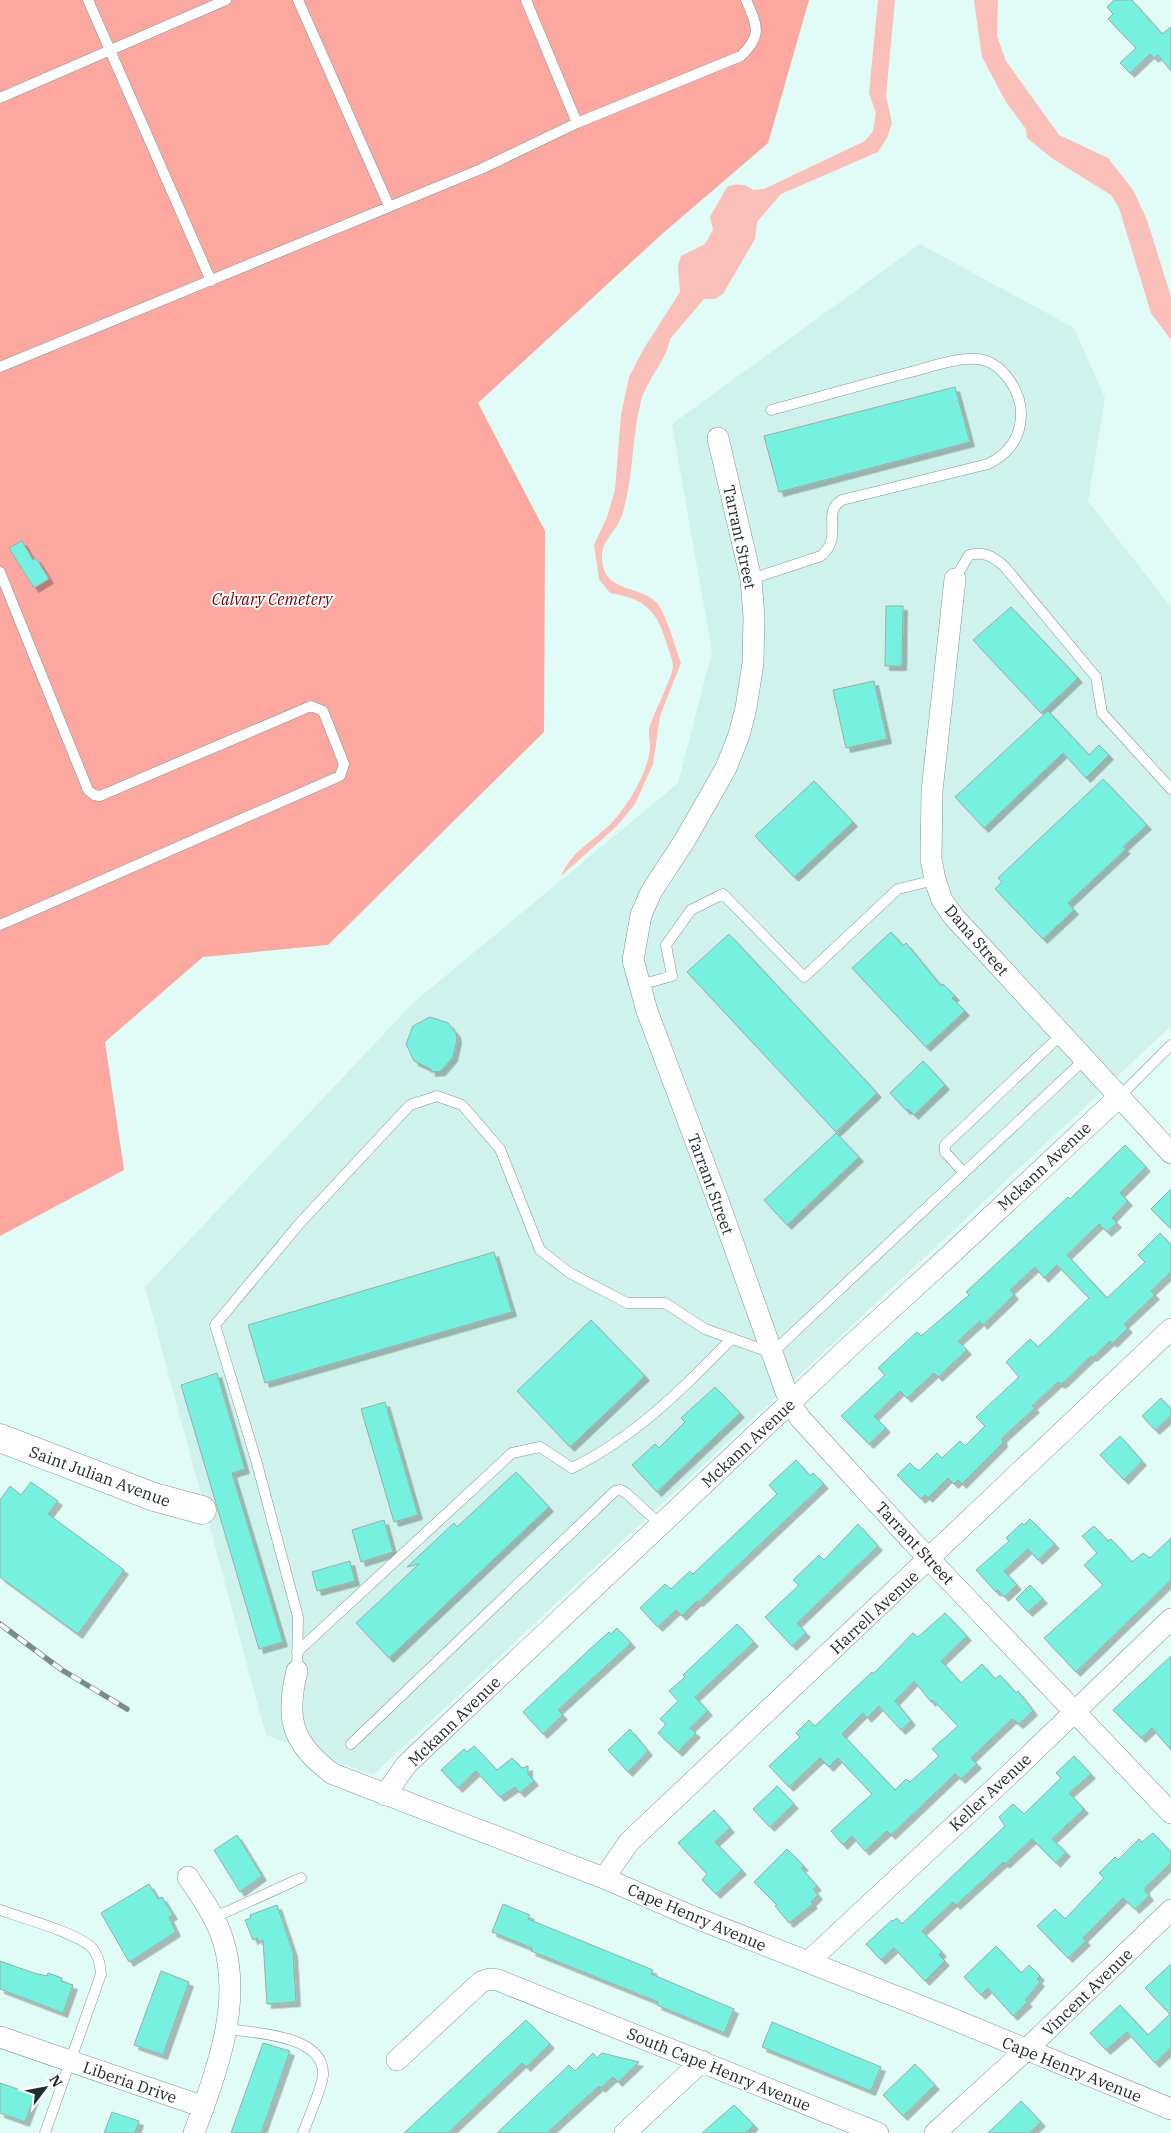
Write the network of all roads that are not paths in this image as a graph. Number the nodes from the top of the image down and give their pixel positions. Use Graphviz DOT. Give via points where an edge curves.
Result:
graph roads {
  1 [pos="88,0"];
  2 [pos="226,0"];
  3 [pos="298,0"];
  4 [pos="526,0"];
  5 [pos="746,0"];
  6 [pos="110,51"];
  7 [pos="0,98"];
  8 [pos="577,123"];
  9 [pos="388,206"];
  10 [pos="211,282"];
  11 [pos="0,367"];
  12 [pos="771,410"];
  13 [pos="718,438"];
  14 [pos="0,574"];
  15 [pos="955,578"];
  16 [pos="751,579"];
  17 [pos="1171,789"];
  18 [pos="934,880"];
  19 [pos="0,925"];
  20 [pos="640,985"];
  21 [pos="1062,1034"];
  22 [pos="1171,1045"];
  23 [pos="1085,1059"];
  24 [pos="1118,1097"];
  25 [pos="1171,1153"];
  26 [pos="964,1173"];
  27 [pos="1171,1329"];
  28 [pos="732,1338"];
  29 [pos="772,1353"];
  30 [pos="790,1403"];
  31 [pos="0,1438"];
  32 [pos="202,1510"];
  33 [pos="661,1525"];
  34 [pos="929,1559"];
  35 [pos="1171,1619"];
  36 [pos="297,1662"];
  37 [pos="1075,1711"];
  38 [pos="351,1744"];
  39 [pos="385,1795"];
  40 [pos="1171,1813"];
  41 [pos="188,1877"];
  42 [pos="301,1878"];
  43 [pos="604,1878"];
  44 [pos="0,1910"];
  45 [pos="1171,1910"];
  46 [pos="214,1918"];
  47 [pos="808,1962"];
  48 [pos="227,2029"];
  49 [pos="0,2038"];
  50 [pos="1026,2050"];
  51 [pos="397,2060"];
  52 [pos="702,2061"];
  53 [pos="71,2062"];
  54 [pos="204,2107"];
  55 [pos="1171,2109"];
  56 [pos="46,2133"];
  57 [pos="194,2133"];
  58 [pos="303,2133"];
  59 [pos="625,2133"];
  60 [pos="878,2133"];
  61 [pos="936,2133"];
  1 -- 6 [label="lane"];
  2 -- 6 [label="lane"];
  3 -- 9 [label="lane"];
  4 -- 8 [label="lane"];
  5 -- 8 [label="lane" via="756,24 756,35 752,46 741,56"];
  6 -- 7 [label="lane"];
  6 -- 10 [label="lane"];
  8 -- 9 [label="lane" via="481,169"];
  9 -- 10 [label="lane"];
  10 -- 11 [label="lane"];
  12 -- 16 [label="lane" via="944,363 977,358 997,368 1009,379 1019,399 1021,422 1018,436 1010,448 988,464 842,500 832,511 833,534 828,550 820,556"];
  13 -- 16 [label="street, Tarrant Street"];
  14 -- 19 [label="lane" via="88,790 94,795 100,796 135,783 311,706 323,711 344,764 340,776"];
  15 -- 17 [label="lane" via="969,555 978,552 991,556 1004,566 1096,677 1102,713"];
  15 -- 18 [label="street, Dana Street" via="932,791 930,859"];
  16 -- 20 [label="street, Tarrant Street" via="753,664 739,735 726,768 651,892 641,915 633,960"];
  18 -- 20 [label="lane" via="898,889 804,977 723,894 691,910 666,945 672,976"];
  18 -- 21 [label="street, Dana Street" via="954,917"];
  20 -- 29 [label="street, Tarrant Street"];
  21 -- 23 [label="street, Dana Street"];
  21 -- 26 [label="lane" via="945,1145 945,1152"];
  22 -- 24 [label="lane"];
  23 -- 24 [label="street, Dana Street"];
  23 -- 26 [label="lane"];
  24 -- 25 [label="street, Dana Street"];
  24 -- 30 [label="street, Mckann Avenue"];
  26 -- 29 [label="lane"];
  27 -- 34 [label="street, Harrell Avenue"];
  28 -- 29 [label="lane"];
  28 -- 36 [label="lane" via="644,1422 601,1454 572,1468 540,1447 512,1453"];
  28 -- 36 [label="lane" via="704,1328 665,1303 627,1303 570,1273 540,1250 500,1148 462,1105 437,1096 410,1105 300,1223 215,1325 256,1460 298,1617"];
  29 -- 30 [label="street, Tarrant Street"];
  30 -- 33 [label="street, Mckann Avenue"];
  30 -- 34 [label="street, Tarrant Street" via="800,1418"];
  31 -- 32 [label="street, Saint Julian Avenue" via="154,1497"];
  33 -- 38 [label="lane" via="626,1492 615,1491"];
  33 -- 39 [label="street, Mckann Avenue" via="406,1765"];
  34 -- 37 [label="street, Tarrant Street"];
  34 -- 43 [label="street, Harrell Avenue" via="630,1842"];
  35 -- 37 [label="street, Keller Avenue"];
  36 -- 39 [label="street, Cape Henry Avenue" via="290,1712 303,1748 333,1774"];
  37 -- 40 [label="street, Tarrant Street"];
  37 -- 47 [label="street, Keller Avenue"];
  39 -- 43 [label="street, Cape Henry Avenue"];
  41 -- 46 [label="street"];
  42 -- 46 [label="lane"];
  43 -- 47 [label="street, Cape Henry Avenue"];
  44 -- 53 [label="lane" via="78,1939 92,1948 99,1958 102,1974"];
  45 -- 50 [label="street, Vincent Avenue"];
  46 -- 48 [label="street" via="230,1972"];
  47 -- 50 [label="street, Cape Henry Avenue"];
  48 -- 54 [label="street"];
  48 -- 58 [label="lane" via="295,2040 321,2061 323,2075"];
  49 -- 53 [label="street, Liberia Drive"];
  50 -- 55 [label="street, Cape Henry Avenue"];
  50 -- 61 [label="street, Vincent Avenue"];
  51 -- 52 [label="street, South Cape Henry Avenue" via="482,1982 490,1979"];
  52 -- 59 [label="street"];
  52 -- 60 [label="street, South Cape Henry Avenue"];
  53 -- 54 [label="street, Liberia Drive"];
  53 -- 56 [label="lane"];
  54 -- 57 [label="street"];
}
